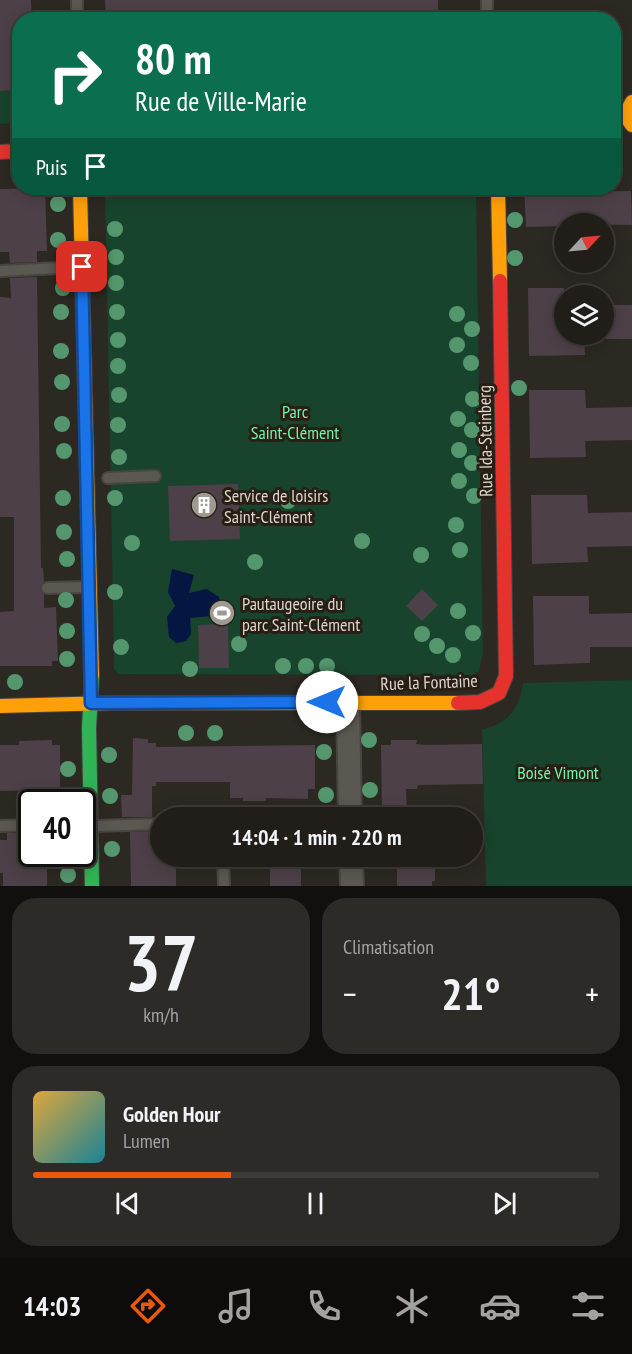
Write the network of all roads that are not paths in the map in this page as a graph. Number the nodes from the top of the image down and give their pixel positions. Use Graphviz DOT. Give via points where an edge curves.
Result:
graph roads {
  1 [pos="632,102"];
  2 [pos="623,119"];
  3 [pos="80,195"];
  4 [pos="498,195"];
  5 [pos="82,267"];
  6 [pos="0,271"];
  7 [pos="154,476"];
  8 [pos="108,478"];
  9 [pos="89,587"];
  10 [pos="47,588"];
  11 [pos="499,693"];
  12 [pos="348,702"];
  13 [pos="91,703"];
  14 [pos="0,705"];
  15 [pos="88,789"];
  16 [pos="350,807"];
  17 [pos="150,824"];
  18 [pos="18,825"];
  19 [pos="0,826"];
  20 [pos="96,826"];
  21 [pos="90,867"];
  22 [pos="223,867"];
  23 [pos="351,867"];
  24 [pos="92,886"];
  25 [pos="224,886"];
  26 [pos="352,886"];
  1 -- 2 [label="street"];
  3 -- 5 [label="street"];
  4 -- 11 [label="street, Rue Ida-Steinberg" via="506,676"];
  5 -- 6 [label="lane"];
  5 -- 9 [label="street"];
  7 -- 8 [label="lane"];
  9 -- 10 [label="lane"];
  9 -- 13 [label="street"];
  11 -- 12 [label="street, Rue la Fontaine" via="480,702"];
  12 -- 13 [label="street, Rue la Fontaine"];
  12 -- 16 [label="street"];
  13 -- 14 [label="street, Rue la Fontaine"];
  13 -- 15 [label="street"];
  17 -- 20 [label="lane"];
  18 -- 19 [label="lane"];
  21 -- 24 [label="street"];
  22 -- 25 [label="lane"];
  23 -- 26 [label="street"];
}
